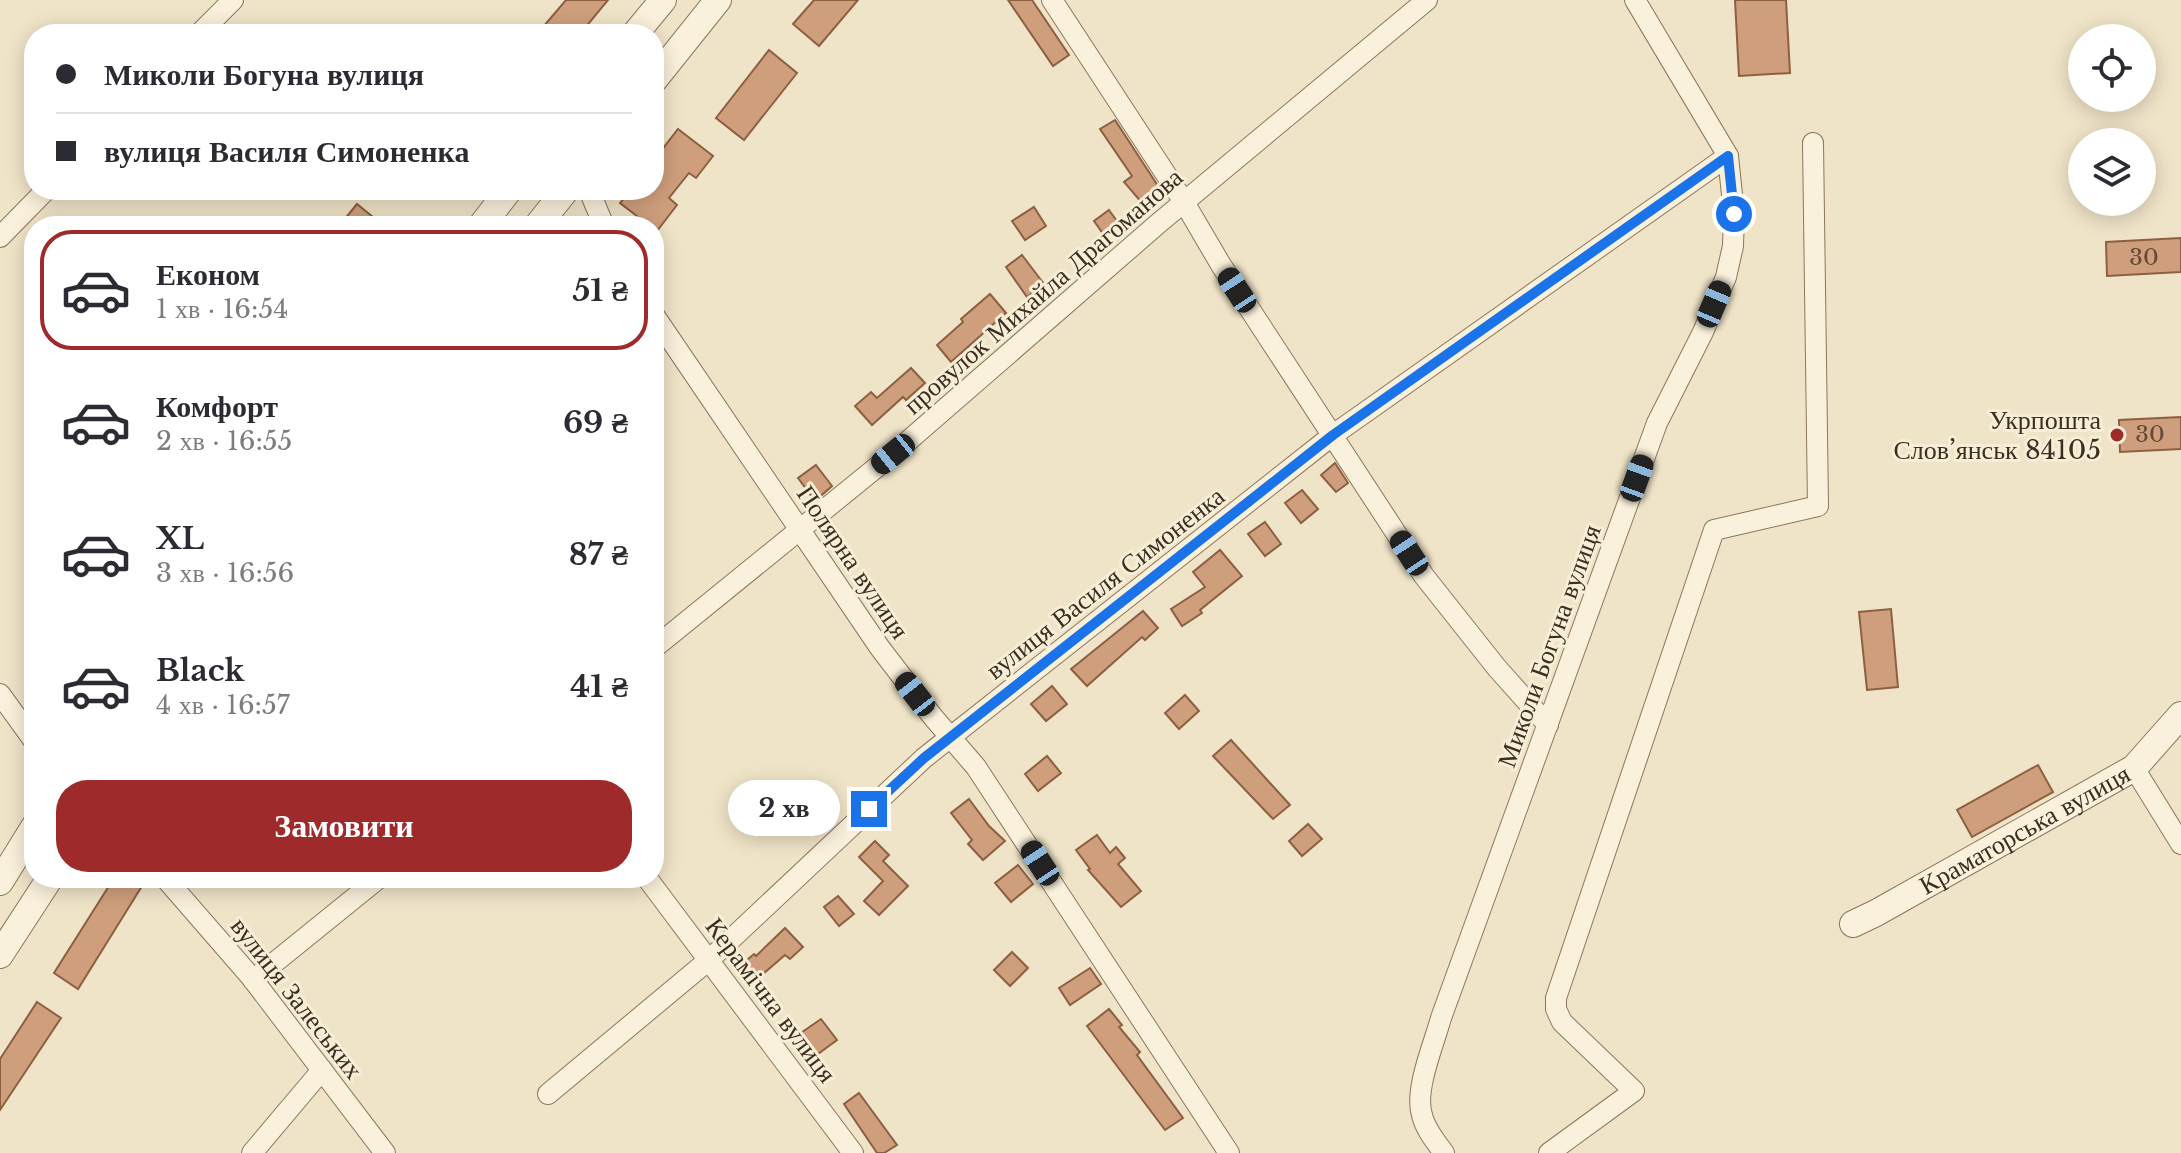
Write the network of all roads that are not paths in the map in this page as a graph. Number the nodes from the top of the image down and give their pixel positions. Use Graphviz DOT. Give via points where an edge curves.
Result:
graph roads {
  1 [pos="233,0"];
  2 [pos="663,0"];
  3 [pos="718,0"];
  4 [pos="1052,0"];
  5 [pos="1427,0"];
  6 [pos="1635,0"];
  7 [pos="209,24"];
  8 [pos="643,24"];
  9 [pos="664,68"];
  10 [pos="1813,143"];
  11 [pos="1728,156"];
  12 [pos="36,200"];
  13 [pos="501,200"];
  14 [pos="558,200"];
  15 [pos="1184,202"];
  16 [pos="489,216"];
  17 [pos="545,216"];
  18 [pos="0,237"];
  19 [pos="664,330"];
  20 [pos="1333,435"];
  21 [pos="798,530"];
  22 [pos="664,640"];
  23 [pos="0,694"];
  24 [pos="2181,715"];
  25 [pos="1548,725"];
  26 [pos="24,727"];
  27 [pos="952,737"];
  28 [pos="2134,768"];
  29 [pos="24,843"];
  30 [pos="2181,844"];
  31 [pos="0,882"];
  32 [pos="44,888"];
  33 [pos="174,888"];
  34 [pos="367,888"];
  35 [pos="655,888"];
  36 [pos="1853,924"];
  37 [pos="0,955"];
  38 [pos="710,959"];
  39 [pos="253,980"];
  40 [pos="322,1070"];
  41 [pos="548,1094"];
  42 [pos="252,1153"];
  43 [pos="385,1153"];
  44 [pos="853,1153"];
  45 [pos="1229,1153"];
  46 [pos="1444,1153"];
  47 [pos="1549,1153"];
  1 -- 7 [label="street"];
  2 -- 8 [label="street"];
  3 -- 9 [label="street"];
  4 -- 15 [label="street"];
  5 -- 15 [label="street, провулок Михайла Драгоманова"];
  6 -- 11 [label="street"];
  10 -- 47 [label="street" via="1818,506 1714,530 1556,998 1562,1022 1634,1091"];
  11 -- 20 [label="street, вулиця Василя Симоненка"];
  11 -- 25 [label="street, Миколи Богуна вулиця" via="1734,214 1726,277 1657,423"];
  12 -- 18 [label="street"];
  13 -- 16 [label="street"];
  14 -- 17 [label="street"];
  15 -- 20 [label="street"];
  15 -- 21 [label="street, провулок Михайла Драгоманова"];
  19 -- 21 [label="street, Полярна вулиця"];
  20 -- 25 [label="street" via="1424,576"];
  20 -- 27 [label="street, вулиця Василя Симоненка"];
  21 -- 22 [label="street, провулок Михайла Драгоманова"];
  21 -- 27 [label="street, Полярна вулиця" via="880,648"];
  23 -- 26 [label="street"];
  24 -- 28 [label="street, Краматорська вулиця"];
  25 -- 46 [label="street, Миколи Богуна вулиця" via="1441,1018 1421,1090 1422,1118"];
  27 -- 38 [label="street, вулиця Василя Симоненка"];
  27 -- 45 [label="street, Полярна вулиця" via="1007,812"];
  28 -- 30 [label="street"];
  28 -- 36 [label="street, Краматорська вулиця"];
  29 -- 31 [label="street"];
  32 -- 37 [label="street"];
  33 -- 39 [label="street, вулиця Залеських"];
  34 -- 39 [label="street"];
  35 -- 38 [label="street, Керамічна вулиця"];
  38 -- 41 [label="street, вулиця Василя Симоненка"];
  38 -- 44 [label="street, Керамічна вулиця"];
  39 -- 40 [label="street, вулиця Залеських"];
  40 -- 42 [label="street"];
  40 -- 43 [label="street, вулиця Залеських"];
}
